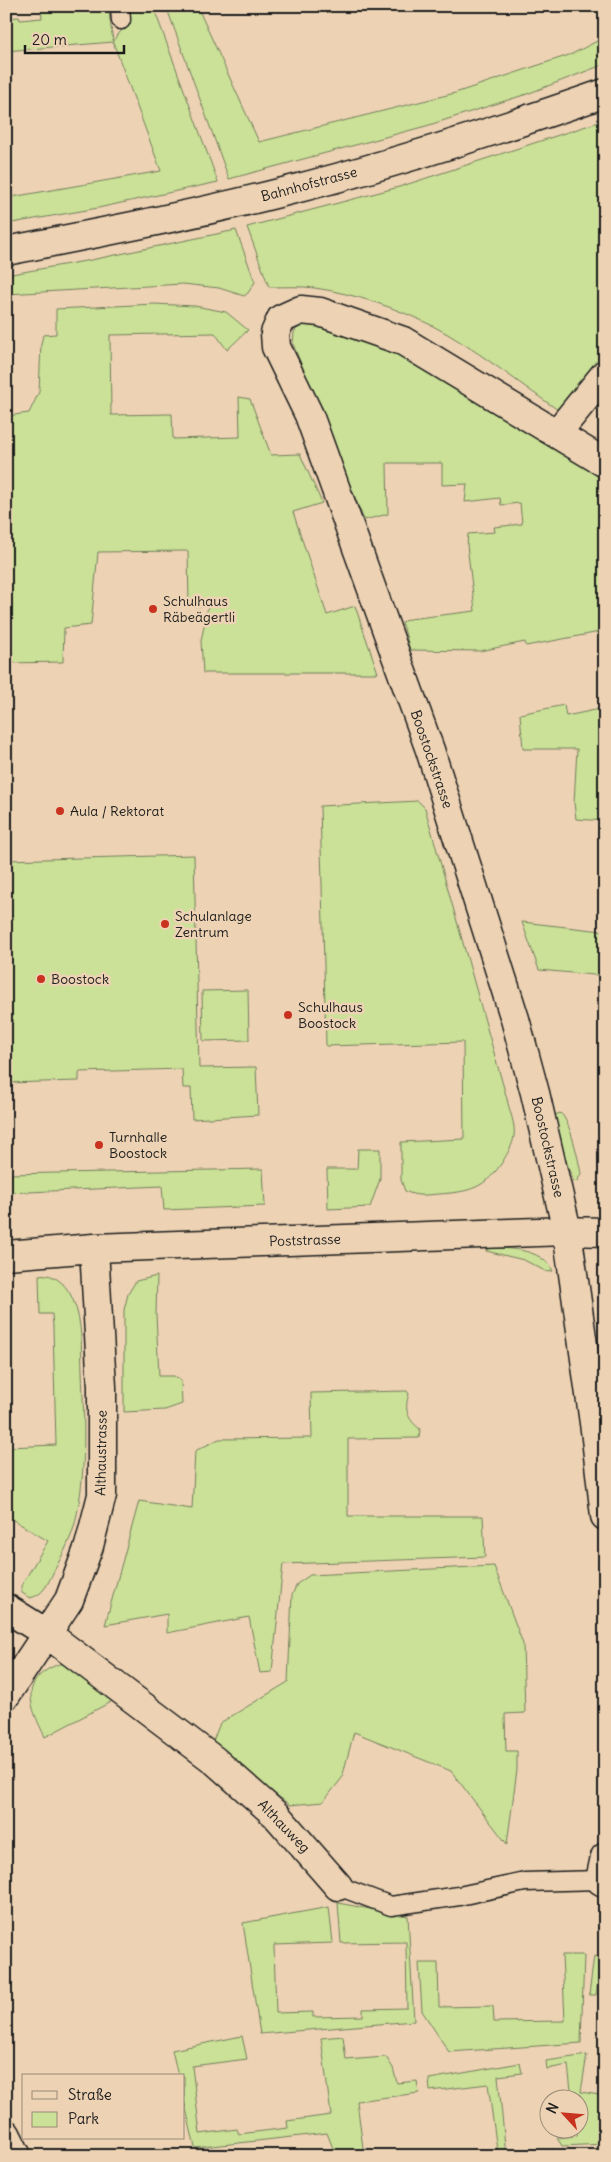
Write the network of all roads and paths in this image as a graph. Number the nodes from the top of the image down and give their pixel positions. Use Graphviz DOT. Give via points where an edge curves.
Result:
graph roads {
  1 [pos="605,93"];
  2 [pos="6,251"];
  3 [pos="605,374"];
  4 [pos="557,433"];
  5 [pos="605,463"];
  6 [pos="567,1231"];
  7 [pos="605,1232"];
  8 [pos="94,1248"];
  9 [pos="6,1254"];
  10 [pos="605,1516"];
  11 [pos="6,1608"];
  12 [pos="46,1633"];
  13 [pos="6,1695"];
  14 [pos="603,1873"];
  15 [pos="338,1886"];
  16 [pos="6,2134"];
  17 [pos="17,2156"];
  1 -- 2 [label="street, Bahnhofstrasse" via="478,137 285,192"];
  3 -- 4 [label="street"];
  4 -- 5 [label="street, Boostockstrasse"];
  4 -- 6 [label="street, Boostockstrasse" via="403,341 342,318 301,310 281,319 275,333 276,347 309,415 430,750 515,1019"];
  6 -- 7 [label="street, Poststrasse"];
  6 -- 8 [label="street, Poststrasse"];
  6 -- 10 [label="street, Boostockstrasse"];
  8 -- 9 [label="street, Poststrasse"];
  8 -- 12 [label="street, Althaustrasse" via="102,1387 102,1495 89,1546 69,1600"];
  11 -- 12 [label="street, Althauweg"];
  12 -- 13 [label="street, Althaustrasse"];
  12 -- 15 [label="street, Althauweg" via="214,1760 276,1815"];
  14 -- 15 [label="lane, Althauweg" via="525,1882 391,1906"];
  16 -- 17 [label="street"];
}
